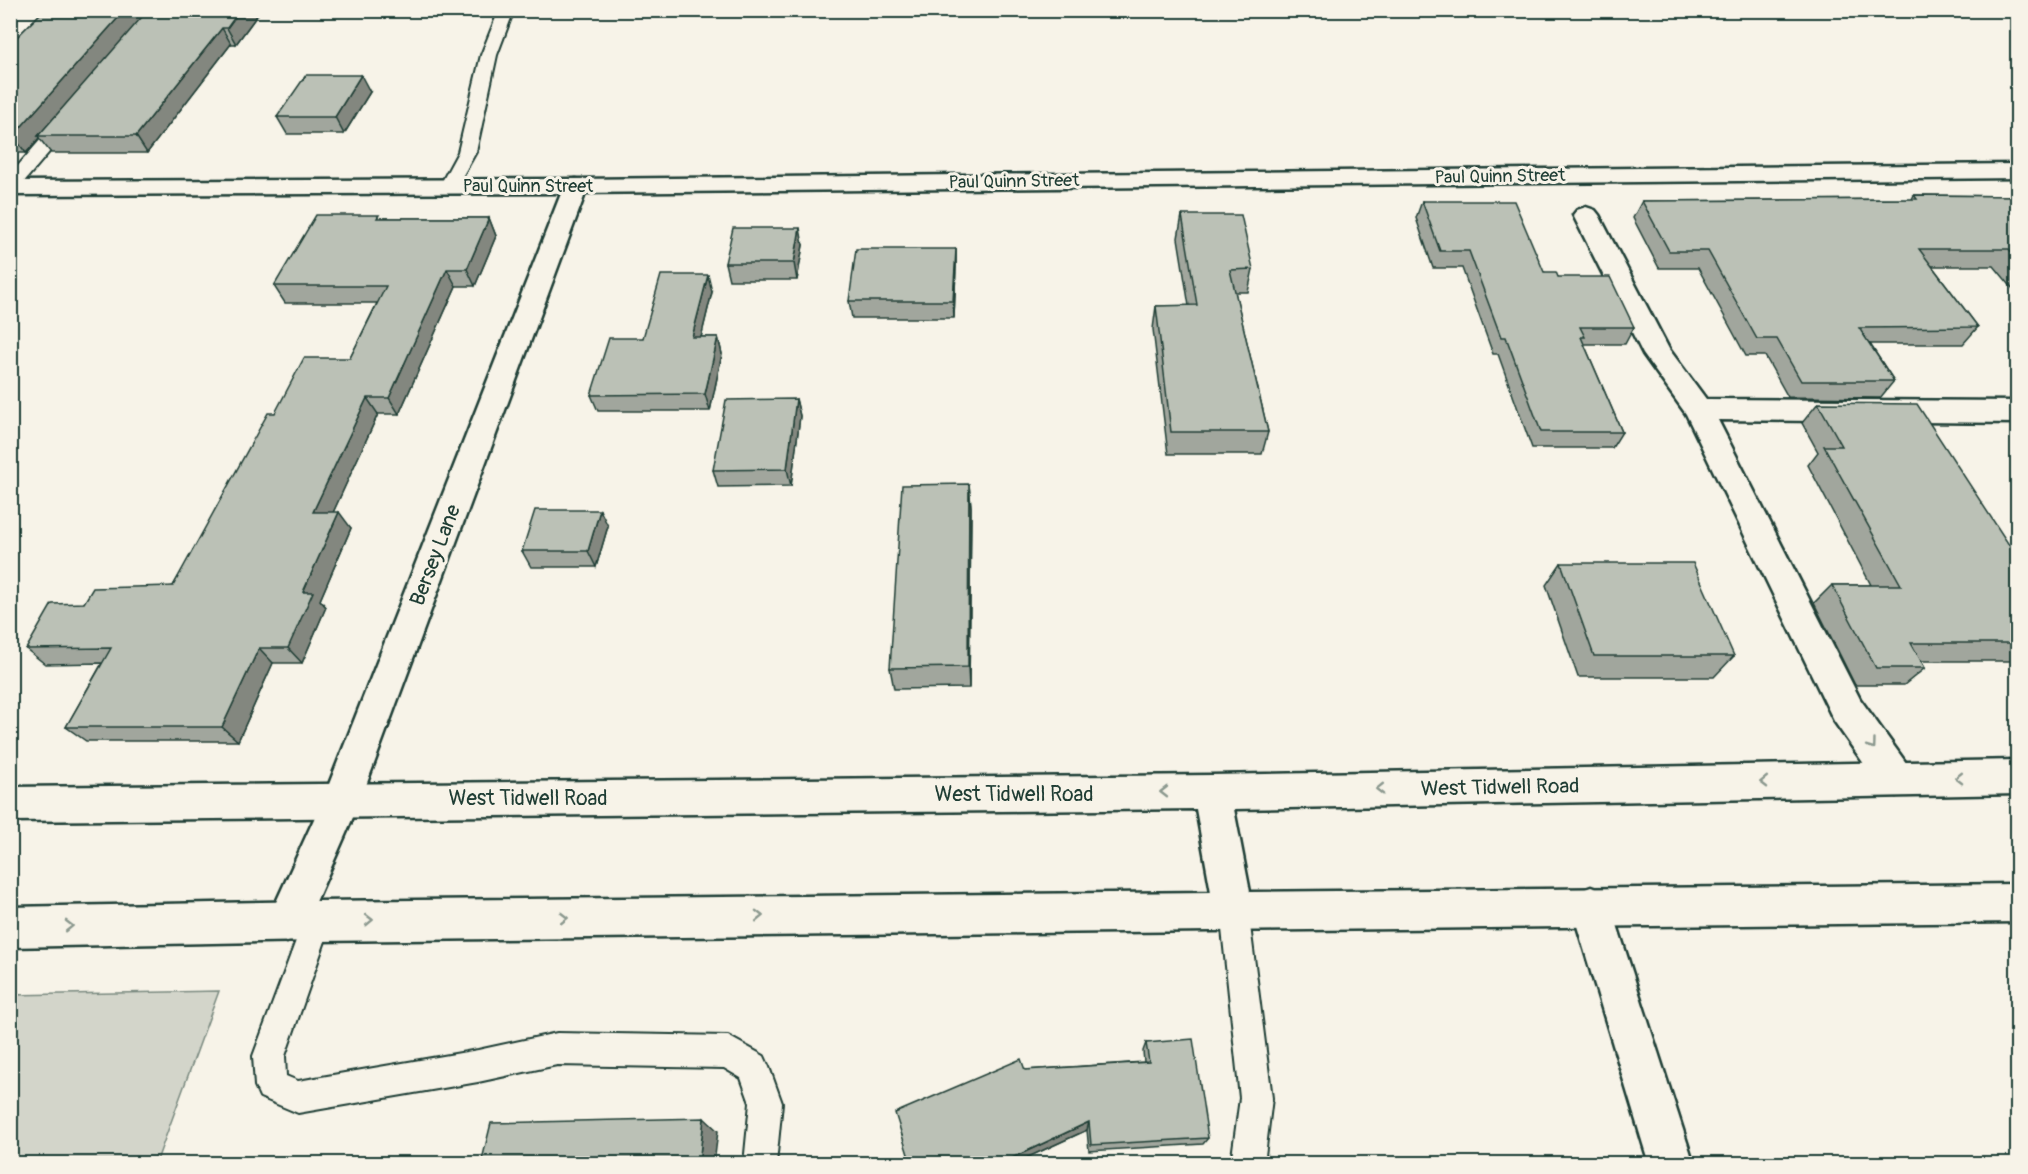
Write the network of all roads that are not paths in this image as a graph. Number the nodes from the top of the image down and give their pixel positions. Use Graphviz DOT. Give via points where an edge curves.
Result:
graph roads {
  1 [pos="507,10"];
  2 [pos="78,108"];
  3 [pos="2018,171"];
  4 [pos="576,186"];
  5 [pos="448,187"];
  6 [pos="10,188"];
  7 [pos="1586,215"];
  8 [pos="1698,409"];
  9 [pos="2018,412"];
  10 [pos="2018,777"];
  11 [pos="1896,779"];
  12 [pos="1212,792"];
  13 [pos="342,799"];
  14 [pos="10,804"];
  15 [pos="2018,903"];
  16 [pos="1591,906"];
  17 [pos="1234,910"];
  18 [pos="302,921"];
  19 [pos="10,927"];
  20 [pos="760,1164"];
  21 [pos="1247,1164"];
  22 [pos="1672,1164"];
  1 -- 5 [label="lane" via="489,55 467,152"];
  2 -- 6 [label="lane"];
  3 -- 4 [label="street, Paul Quinn Street"];
  4 -- 5 [label="street, Paul Quinn Street"];
  4 -- 13 [label="street, Bersey Lane"];
  5 -- 6 [label="street, Paul Quinn Street"];
  7 -- 8 [label="street" via="1657,354"];
  8 -- 9 [label="street"];
  8 -- 11 [label="street, one-way" via="1847,710"];
  10 -- 11 [label="street, West Tidwell Road, one-way"];
  11 -- 12 [label="street, West Tidwell Road, one-way"];
  12 -- 13 [label="street, West Tidwell Road, one-way"];
  12 -- 17 [label="street"];
  13 -- 14 [label="street, West Tidwell Road"];
  13 -- 18 [label="street, Bersey Lane"];
  15 -- 16 [label="street"];
  16 -- 17 [label="street"];
  16 -- 22 [label="street"];
  18 -- 17 [label="street, one-way"];
  17 -- 21 [label="lane" via="1256,1098"];
  19 -- 18 [label="street, one-way"];
  18 -- 20 [label="lane" via="269,1056 271,1086 298,1097 557,1049 728,1052 753,1067 766,1103"];
}
